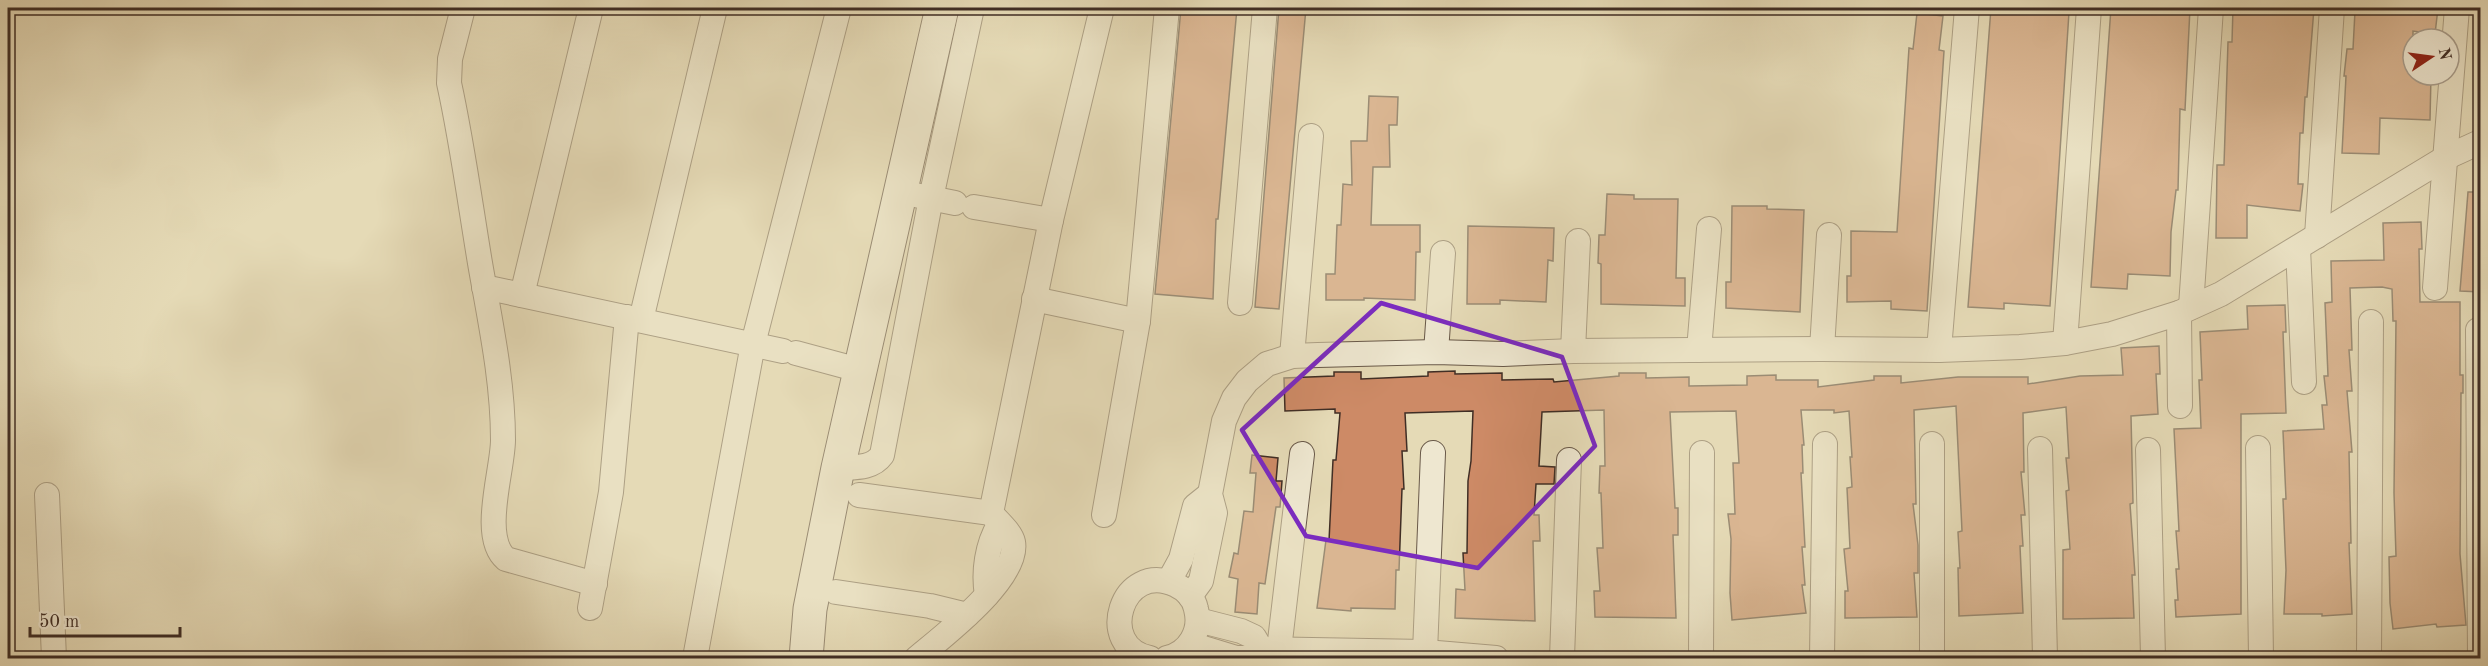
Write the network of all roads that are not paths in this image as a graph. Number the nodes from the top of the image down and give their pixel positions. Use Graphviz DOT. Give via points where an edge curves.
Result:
graph roads {
  1 [pos="463,8"];
  2 [pos="591,8"];
  3 [pos="715,8"];
  4 [pos="839,8"];
  5 [pos="942,8"];
  6 [pos="972,8"];
  7 [pos="1102,8"];
  8 [pos="1167,8"];
  9 [pos="1265,8"];
  10 [pos="1968,8"];
  11 [pos="2089,8"];
  12 [pos="2211,8"];
  13 [pos="2332,8"];
  14 [pos="2457,8"];
  15 [pos="1311,136"];
  16 [pos="2481,142"];
  17 [pos="2445,158"];
  18 [pos="916,196"];
  19 [pos="1051,220"];
  20 [pos="1708,229"];
  21 [pos="1829,235"];
  22 [pos="1578,241"];
  23 [pos="2308,242"];
  24 [pos="1443,253"];
  25 [pos="484,287"];
  26 [pos="2435,288"];
  27 [pos="522,295"];
  28 [pos="1034,299"];
  29 [pos="1240,303"];
  30 [pos="2185,310"];
  31 [pos="634,319"];
  32 [pos="1138,321"];
  33 [pos="2371,322"];
  34 [pos="2478,330"];
  35 [pos="2065,343"];
  36 [pos="753,344"];
  37 [pos="1822,349"];
  38 [pos="1699,350"];
  39 [pos="1939,350"];
  40 [pos="1573,351"];
  41 [pos="1436,352"];
  42 [pos="1292,356"];
  43 [pos="850,367"];
  44 [pos="2304,382"];
  45 [pos="2180,406"];
  46 [pos="1825,444"];
  47 [pos="1932,444"];
  48 [pos="2258,448"];
  49 [pos="2040,449"];
  50 [pos="2148,450"];
  51 [pos="1433,453"];
  52 [pos="1702,453"];
  53 [pos="1302,454"];
  54 [pos="1569,460"];
  55 [pos="838,468"];
  56 [pos="1210,494"];
  57 [pos="47,495"];
  58 [pos="859,495"];
  59 [pos="1104,515"];
  60 [pos="995,519"];
  61 [pos="1169,581"];
  62 [pos="595,584"];
  63 [pos="836,592"];
  64 [pos="1190,596"];
  65 [pos="590,608"];
  66 [pos="967,615"];
  67 [pos="1198,620"];
  68 [pos="1190,644"];
  69 [pos="1413,654"];
  70 [pos="1263,655"];
  71 [pos="1136,656"];
  72 [pos="54,658"];
  73 [pos="696,658"];
  74 [pos="806,658"];
  75 [pos="917,658"];
  76 [pos="1167,658"];
  77 [pos="1496,658"];
  78 [pos="1562,658"];
  79 [pos="1701,658"];
  80 [pos="1822,658"];
  81 [pos="1932,658"];
  82 [pos="2045,658"];
  83 [pos="2152,658"];
  84 [pos="2261,658"];
  85 [pos="2369,658"];
  86 [pos="2480,658"];
  1 -- 25 [label="street" via="450,59 449,83"];
  2 -- 27 [label="street"];
  3 -- 31 [label="street"];
  4 -- 36 [label="street"];
  5 -- 18 [label="street"];
  6 -- 18 [label="street"];
  7 -- 19 [label="street"];
  8 -- 32 [label="street"];
  9 -- 29 [label="street"];
  10 -- 39 [label="street"];
  11 -- 35 [label="street"];
  12 -- 30 [label="street"];
  13 -- 23 [label="street"];
  14 -- 17 [label="street"];
  15 -- 42 [label="street"];
  16 -- 17 [label="street"];
  17 -- 23 [label="street"];
  17 -- 26 [label="street"];
  18 -- 19 [label="street"];
  18 -- 43 [label="street"];
  18 -- 55 [label="street" via="882,455 868,465"];
  19 -- 28 [label="street"];
  20 -- 38 [label="street"];
  21 -- 37 [label="street"];
  22 -- 40 [label="street"];
  23 -- 30 [label="street" via="2221,294"];
  23 -- 44 [label="street"];
  24 -- 41 [label="street"];
  25 -- 27 [label="street"];
  25 -- 62 [label="street" via="502,410 503,443 494,512 499,552 506,558"];
  27 -- 31 [label="street"];
  28 -- 32 [label="street"];
  28 -- 60 [label="street"];
  30 -- 35 [label="street" via="2112,334"];
  30 -- 45 [label="street"];
  31 -- 36 [label="street"];
  31 -- 62 [label="street"];
  32 -- 59 [label="street"];
  33 -- 85 [label="street"];
  34 -- 86 [label="street"];
  35 -- 39 [label="street"];
  36 -- 43 [label="street"];
  36 -- 73 [label="street"];
  37 -- 38 [label="street"];
  37 -- 39 [label="street"];
  38 -- 40 [label="street"];
  40 -- 41 [label="street"];
  41 -- 42 [label="street"];
  42 -- 56 [label="street" via="1267,364 1234,398 1224,421"];
  43 -- 55 [label="street"];
  46 -- 80 [label="street"];
  47 -- 81 [label="street"];
  48 -- 84 [label="street"];
  49 -- 82 [label="street"];
  50 -- 83 [label="street"];
  51 -- 69 [label="street"];
  52 -- 79 [label="street"];
  53 -- 70 [label="street"];
  54 -- 78 [label="street"];
  55 -- 74 [label="street" via="810,609"];
  56 -- 61 [label="street" via="1195,506 1181,559"];
  56 -- 64 [label="street" via="1215,513 1201,581"];
  57 -- 72 [label="street"];
  58 -- 60 [label="street"];
  60 -- 66 [label="street" via="1010,535 1013,554 1005,574"];
  61 -- 64 [label="street"];
  61 -- 71 [label="street" via="1142,583 1123,602 1119,628"];
  62 -- 65 [label="street"];
  63 -- 66 [label="street"];
  64 -- 67 [label="street"];
  66 -- 75 [label="street"];
  67 -- 68 [label="street"];
  67 -- 70 [label="street" via="1254,637"];
  68 -- 70 [label="street" via="1236,658"];
  68 -- 76 [label="street" via="1181,653"];
  69 -- 70 [label="street"];
  69 -- 77 [label="street"];
}
